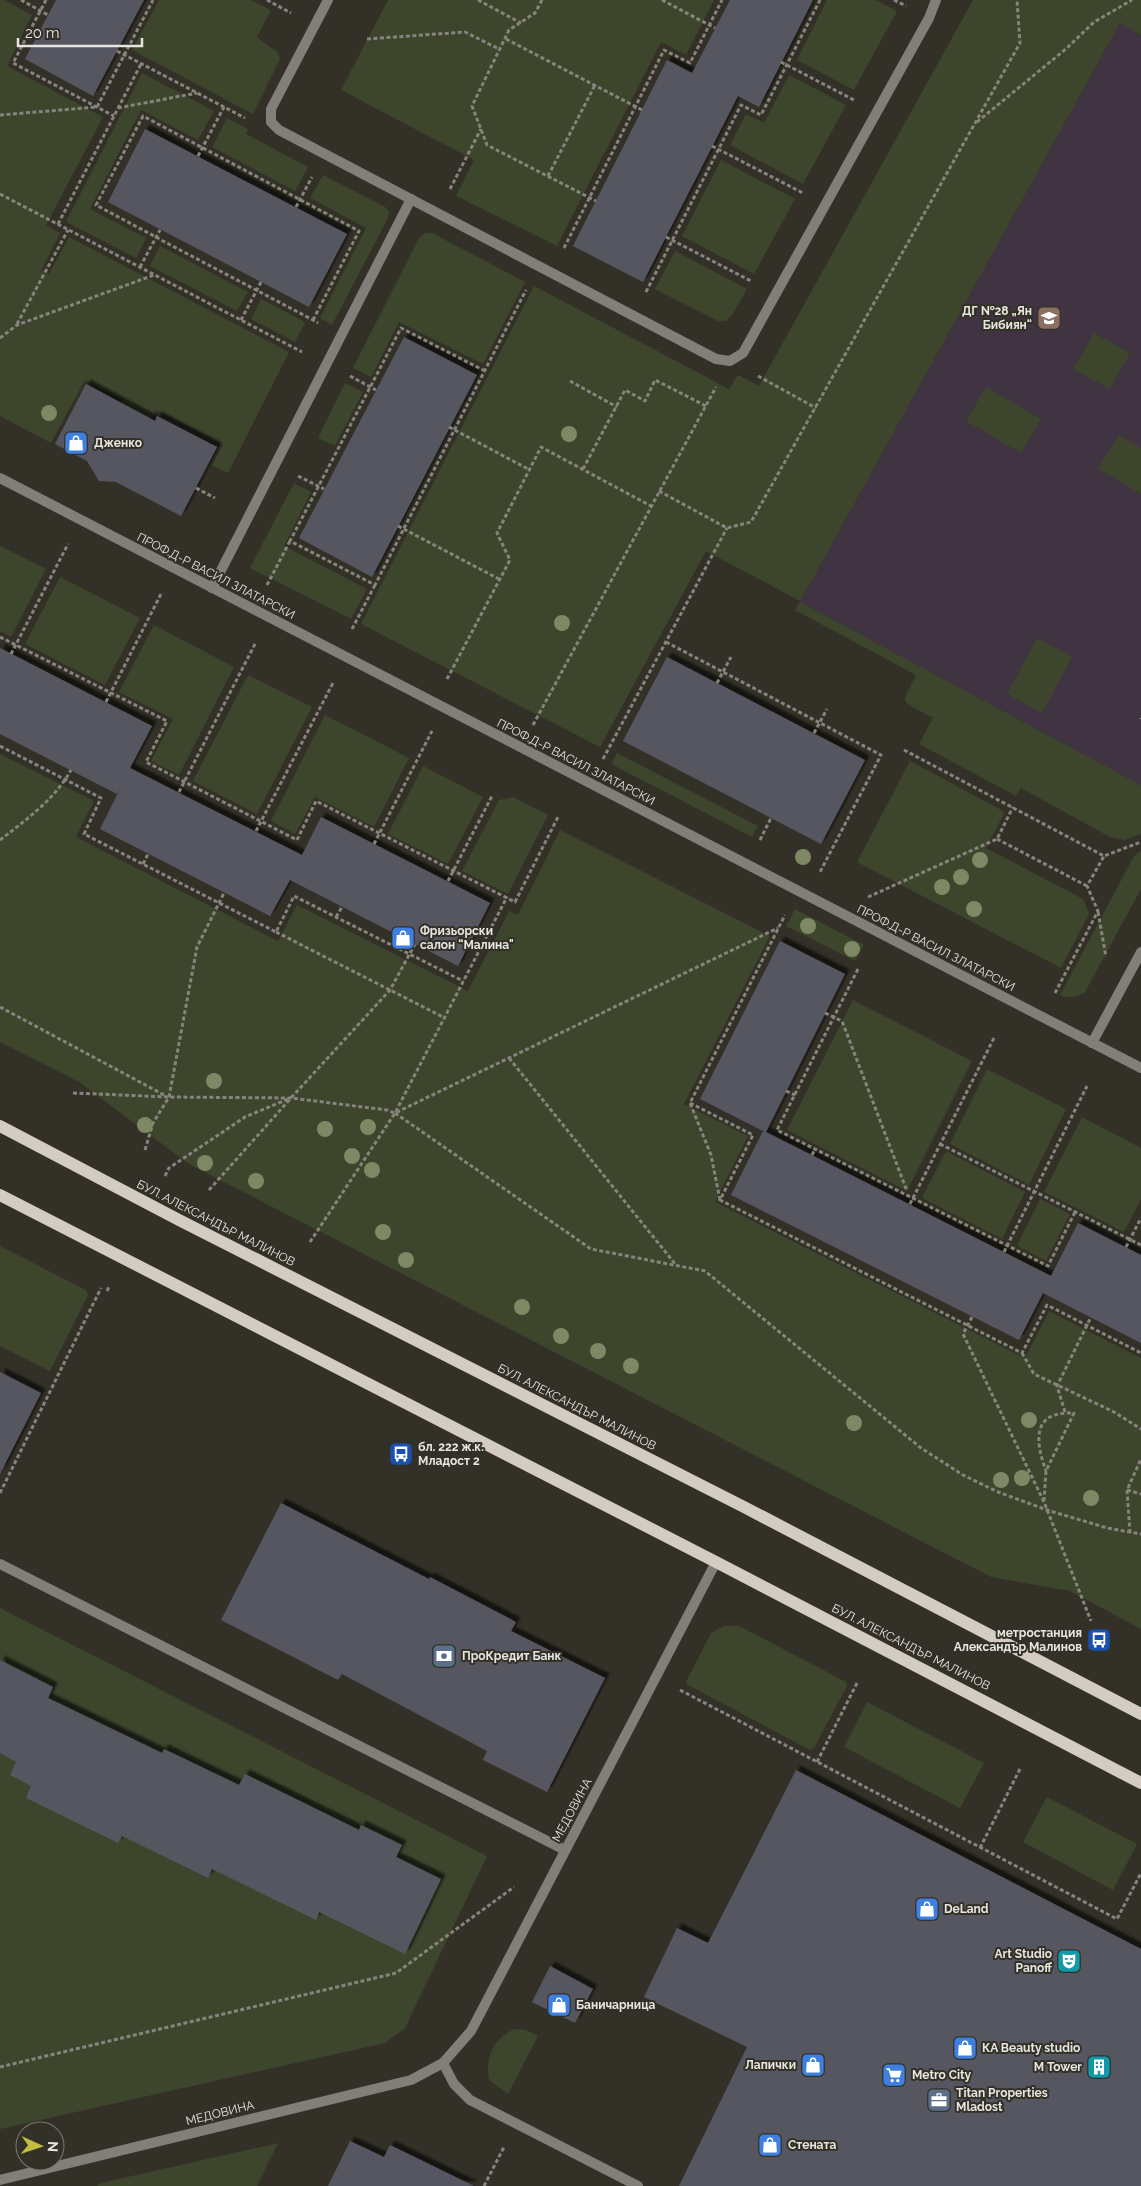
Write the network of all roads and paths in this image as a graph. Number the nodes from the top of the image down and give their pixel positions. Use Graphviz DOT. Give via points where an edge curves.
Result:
graph roads {
  1 [pos="22,0"];
  2 [pos="46,0"];
  3 [pos="153,0"];
  4 [pos="328,0"];
  5 [pos="478,0"];
  6 [pos="542,0"];
  7 [pos="662,0"];
  8 [pos="722,0"];
  9 [pos="820,0"];
  10 [pos="936,0"];
  11 [pos="1017,0"];
  12 [pos="1132,0"];
  13 [pos="41,10"];
  14 [pos="48,14"];
  15 [pos="521,22"];
  16 [pos="710,25"];
  17 [pos="715,28"];
  18 [pos="506,38"];
  19 [pos="367,39"];
  20 [pos="500,49"];
  21 [pos="117,51"];
  22 [pos="124,55"];
  23 [pos="781,62"];
  24 [pos="141,64"];
  25 [pos="788,65"];
  26 [pos="595,85"];
  27 [pos="197,93"];
  28 [pos="636,106"];
  29 [pos="224,107"];
  30 [pos="97,108"];
  31 [pos="118,108"];
  32 [pos="642,110"];
  33 [pos="877,112"];
  34 [pos="0,115"];
  35 [pos="114,116"];
  36 [pos="246,119"];
  37 [pos="975,124"];
  38 [pos="481,129"];
  39 [pos="712,146"];
  40 [pos="202,148"];
  41 [pos="718,149"];
  42 [pos="324,154"];
  43 [pos="198,156"];
  44 [pos="548,176"];
  45 [pos="449,192"];
  46 [pos="0,194"];
  47 [pos="589,197"];
  48 [pos="410,199"];
  49 [pos="300,200"];
  50 [pos="596,201"];
  51 [pos="826,204"];
  52 [pos="296,207"];
  53 [pos="58,224"];
  54 [pos="68,230"];
  55 [pos="160,230"];
  56 [pos="156,237"];
  57 [pos="666,237"];
  58 [pos="672,240"];
  59 [pos="563,249"];
  60 [pos="539,266"];
  61 [pos="140,267"];
  62 [pos="155,275"];
  63 [pos="261,282"];
  64 [pos="256,290"];
  65 [pos="646,292"];
  66 [pos="776,294"];
  67 [pos="241,320"];
  68 [pos="17,324"];
  69 [pos="0,338"];
  70 [pos="730,361"];
  71 [pos="326,364"];
  72 [pos="485,371"];
  73 [pos="570,381"];
  74 [pos="706,406"];
  75 [pos="617,407"];
  76 [pos="816,408"];
  77 [pos="449,427"];
  78 [pos="455,430"];
  79 [pos="583,469"];
  80 [pos="530,470"];
  81 [pos="0,478"];
  82 [pos="196,488"];
  83 [pos="659,491"];
  84 [pos="215,498"];
  85 [pos="652,506"];
  86 [pos="81,520"];
  87 [pos="398,526"];
  88 [pos="727,528"];
  89 [pos="404,529"];
  90 [pos="290,541"];
  91 [pos="175,568"];
  92 [pos="499,579"];
  93 [pos="266,586"];
  94 [pos="375,586"];
  95 [pos="212,588"];
  96 [pos="269,617"];
  97 [pos="0,637"];
  98 [pos="666,642"];
  99 [pos="16,645"];
  100 [pos="11,654"];
  101 [pos="343,655"];
  102 [pos="731,657"];
  103 [pos="723,672"];
  104 [pos="446,680"];
  105 [pos="717,682"];
  106 [pos="110,693"];
  107 [pos="106,702"];
  108 [pos="444,708"];
  109 [pos="827,709"];
  110 [pos="820,723"];
  111 [pos="533,725"];
  112 [pos="814,733"];
  113 [pos="0,746"];
  114 [pos="904,750"];
  115 [pos="602,761"];
  116 [pos="71,770"];
  117 [pos="66,780"];
  118 [pos="184,782"];
  119 [pos="179,792"];
  120 [pos="492,796"];
  121 [pos="1013,807"];
  122 [pos="559,815"];
  123 [pos="771,818"];
  124 [pos="261,822"];
  125 [pos="256,832"];
  126 [pos="379,833"];
  127 [pos="997,839"];
  128 [pos="0,840"];
  129 [pos="1141,842"];
  130 [pos="758,843"];
  131 [pos="374,844"];
  132 [pos="148,854"];
  133 [pos="1104,856"];
  134 [pos="143,864"];
  135 [pos="453,871"];
  136 [pos="819,874"];
  137 [pos="448,881"];
  138 [pos="1088,886"];
  139 [pos="224,893"];
  140 [pos="507,897"];
  141 [pos="866,898"];
  142 [pos="219,903"];
  143 [pos="342,906"];
  144 [pos="1098,911"];
  145 [pos="336,917"];
  146 [pos="276,932"];
  147 [pos="415,944"];
  148 [pos="1141,952"];
  149 [pos="409,954"];
  150 [pos="1107,962"];
  151 [pos="858,969"];
  152 [pos="463,981"];
  153 [pos="390,990"];
  154 [pos="1054,996"];
  155 [pos="0,1007"];
  156 [pos="825,1012"];
  157 [pos="834,1017"];
  158 [pos="445,1018"];
  159 [pos="994,1038"];
  160 [pos="1092,1043"];
  161 [pos="508,1058"];
  162 [pos="1141,1068"];
  163 [pos="1087,1086"];
  164 [pos="786,1091"];
  165 [pos="74,1094"];
  166 [pos="795,1095"];
  167 [pos="169,1097"];
  168 [pos="290,1098"];
  169 [pos="690,1103"];
  170 [pos="395,1113"];
  171 [pos="0,1126"];
  172 [pos="940,1144"];
  173 [pos="815,1149"];
  174 [pos="146,1150"];
  175 [pos="812,1155"];
  176 [pos="165,1176"];
  177 [pos="209,1190"];
  178 [pos="907,1191"];
  179 [pos="1035,1192"];
  180 [pos="0,1195"];
  181 [pos="913,1198"];
  182 [pos="720,1200"];
  183 [pos="910,1204"];
  184 [pos="1075,1212"];
  185 [pos="1141,1218"];
  186 [pos="1130,1240"];
  187 [pos="310,1242"];
  188 [pos="1141,1245"];
  189 [pos="1008,1246"];
  190 [pos="1126,1247"];
  191 [pos="1004,1252"];
  192 [pos="677,1266"];
  193 [pos="109,1287"];
  194 [pos="101,1288"];
  195 [pos="107,1291"];
  196 [pos="972,1317"];
  197 [pos="1091,1317"];
  198 [pos="968,1326"];
  199 [pos="1087,1326"];
  200 [pos="1022,1353"];
  201 [pos="1141,1353"];
  202 [pos="1056,1386"];
  203 [pos="1065,1412"];
  204 [pos="1141,1428"];
  205 [pos="1141,1458"];
  206 [pos="1046,1471"];
  207 [pos="1127,1490"];
  208 [pos="0,1493"];
  209 [pos="1141,1494"];
  210 [pos="1044,1502"];
  211 [pos="1046,1510"];
  212 [pos="1130,1533"];
  213 [pos="1141,1534"];
  214 [pos="716,1562"];
  215 [pos="0,1564"];
  216 [pos="1091,1621"];
  217 [pos="858,1681"];
  218 [pos="675,1688"];
  219 [pos="1141,1714"];
  220 [pos="817,1762"];
  221 [pos="1021,1767"];
  222 [pos="1141,1783"];
  223 [pos="980,1848"];
  224 [pos="565,1850"];
  225 [pos="1141,1873"];
  226 [pos="517,1885"];
  227 [pos="443,2063"];
  228 [pos="0,2067"];
  229 [pos="515,2124"];
  230 [pos="0,2180"];
  231 [pos="484,2186"];
  232 [pos="638,2186"];
  1 -- 13 [label="path"];
  2 -- 13 [label="path"];
  3 -- 22 [label="path"];
  4 -- 42 [label="street" via="271,110 271,122 279,130"];
  5 -- 15 [label="path"];
  6 -- 15 [label="path" via="535,13"];
  7 -- 16 [label="path"];
  8 -- 16 [label="path"];
  9 -- 25 [label="path"];
  10 -- 33 [label="street"];
  11 -- 37 [label="path" via="1020,43"];
  12 -- 37 [label="path" via="1094,22"];
  13 -- 14 [label="path"];
  13 -- 30 [label="path" via="13,63"];
  15 -- 18 [label="path" via="509,30"];
  16 -- 17 [label="path"];
  16 -- 28 [label="path" via="690,63 664,50"];
  18 -- 20 [label="path"];
  18 -- 26 [label="path"];
  19 -- 20 [label="path" via="465,32"];
  20 -- 38 [label="path" via="472,106"];
  21 -- 22 [label="path"];
  22 -- 24 [label="path"];
  22 -- 30 [label="path"];
  23 -- 25 [label="path"];
  24 -- 27 [label="path"];
  24 -- 31 [label="path"];
  25 -- 33 [label="path"];
  25 -- 41 [label="path" via="761,115 741,105"];
  26 -- 28 [label="path"];
  26 -- 44 [label="path"];
  27 -- 29 [label="path"];
  27 -- 31 [label="path"];
  28 -- 32 [label="path"];
  28 -- 47 [label="path"];
  29 -- 36 [label="path"];
  29 -- 40 [label="path"];
  30 -- 34 [label="path"];
  30 -- 35 [label="path"];
  31 -- 35 [label="path"];
  33 -- 51 [label="street"];
  35 -- 53 [label="path"];
  37 -- 76 [label="path"];
  38 -- 44 [label="path" via="487,145"];
  38 -- 45 [label="path"];
  39 -- 41 [label="path"];
  40 -- 43 [label="path"];
  40 -- 49 [label="path"];
  40 -- 56 [label="path" via="143,116 96,205"];
  41 -- 51 [label="path"];
  41 -- 58 [label="path"];
  42 -- 48 [label="street"];
  42 -- 49 [label="path"];
  44 -- 47 [label="path"];
  46 -- 53 [label="path"];
  47 -- 50 [label="path"];
  47 -- 59 [label="path"];
  48 -- 60 [label="street"];
  48 -- 71 [label="street"];
  49 -- 52 [label="path"];
  49 -- 64 [label="path" via="359,231 313,320"];
  51 -- 66 [label="street"];
  53 -- 54 [label="path"];
  54 -- 61 [label="path"];
  54 -- 68 [label="path"];
  55 -- 56 [label="path"];
  56 -- 61 [label="path"];
  56 -- 64 [label="path"];
  57 -- 58 [label="path"];
  58 -- 65 [label="path"];
  58 -- 66 [label="path"];
  60 -- 70 [label="street" via="716,359"];
  60 -- 72 [label="path"];
  61 -- 62 [label="path"];
  62 -- 67 [label="path"];
  62 -- 68 [label="path"];
  63 -- 64 [label="path"];
  64 -- 67 [label="path"];
  66 -- 70 [label="street" via="744,353"];
  67 -- 71 [label="path"];
  68 -- 69 [label="path"];
  70 -- 74 [label="path"];
  70 -- 76 [label="path"];
  71 -- 95 [label="street"];
  72 -- 78 [label="path"];
  72 -- 90 [label="path" via="401,328"];
  73 -- 75 [label="path"];
  74 -- 75 [label="path" via="655,380 645,401 625,390"];
  74 -- 83 [label="path"];
  75 -- 79 [label="path"];
  76 -- 88 [label="path" via="751,522"];
  77 -- 78 [label="path"];
  78 -- 80 [label="path"];
  78 -- 89 [label="path"];
  79 -- 80 [label="path" via="541,448"];
  79 -- 85 [label="path"];
  80 -- 92 [label="path" via="497,533 510,560"];
  81 -- 86 [label="street, ПРОФ.Д-Р ВАСИЛ ЗЛАТАРСКИ"];
  82 -- 84 [label="path"];
  83 -- 85 [label="path"];
  83 -- 88 [label="path"];
  85 -- 111 [label="path"];
  86 -- 91 [label="street, ПРОФ.Д-Р ВАСИЛ ЗЛАТАРСКИ"];
  86 -- 99 [label="path"];
  87 -- 89 [label="path"];
  88 -- 98 [label="path"];
  89 -- 92 [label="path"];
  89 -- 94 [label="path"];
  90 -- 93 [label="path"];
  90 -- 94 [label="path"];
  91 -- 95 [label="street, ПРОФ.Д-Р ВАСИЛ ЗЛАТАРСКИ"];
  91 -- 106 [label="path"];
  92 -- 104 [label="path"];
  94 -- 101 [label="path"];
  95 -- 96 [label="street, ПРОФ.Д-Р ВАСИЛ ЗЛАТАРСКИ"];
  96 -- 101 [label="street, ПРОФ.Д-Р ВАСИЛ ЗЛАТАРСКИ"];
  96 -- 118 [label="path"];
  97 -- 99 [label="path"];
  98 -- 103 [label="path"];
  98 -- 115 [label="path"];
  99 -- 100 [label="path"];
  99 -- 106 [label="path"];
  101 -- 108 [label="street, ПРОФ.Д-Р ВАСИЛ ЗЛАТАРСКИ"];
  101 -- 124 [label="path"];
  102 -- 103 [label="path"];
  103 -- 105 [label="path"];
  103 -- 110 [label="path"];
  106 -- 107 [label="path"];
  106 -- 118 [label="path" via="167,721 146,762"];
  108 -- 126 [label="path"];
  108 -- 160 [label="street, ПРОФ.Д-Р ВАСИЛ ЗЛАТАРСКИ"];
  109 -- 110 [label="path"];
  110 -- 112 [label="path"];
  110 -- 136 [label="path" via="880,755"];
  113 -- 117 [label="path"];
  114 -- 121 [label="path"];
  116 -- 117 [label="path"];
  117 -- 128 [label="path" via="34,814"];
  117 -- 134 [label="path" via="101,798 84,834"];
  118 -- 119 [label="path"];
  118 -- 124 [label="path"];
  120 -- 135 [label="path"];
  121 -- 127 [label="path"];
  121 -- 133 [label="path"];
  122 -- 140 [label="path" via="515,902"];
  123 -- 130 [label="path"];
  124 -- 125 [label="path"];
  124 -- 126 [label="path" via="297,840 316,801"];
  126 -- 131 [label="path"];
  126 -- 135 [label="path"];
  127 -- 138 [label="path"];
  127 -- 141 [label="path"];
  129 -- 133 [label="path"];
  132 -- 134 [label="path"];
  133 -- 138 [label="path"];
  134 -- 142 [label="path"];
  135 -- 137 [label="path"];
  135 -- 140 [label="path"];
  138 -- 144 [label="path"];
  139 -- 142 [label="path"];
  140 -- 152 [label="path"];
  142 -- 146 [label="path"];
  142 -- 167 [label="path" via="197,947"];
  143 -- 145 [label="path"];
  144 -- 150 [label="path"];
  144 -- 154 [label="path"];
  145 -- 146 [label="path" via="294,896"];
  145 -- 149 [label="path"];
  146 -- 153 [label="path"];
  147 -- 149 [label="path"];
  148 -- 160 [label="street"];
  149 -- 152 [label="path"];
  149 -- 153 [label="path"];
  151 -- 157 [label="path"];
  152 -- 158 [label="path"];
  153 -- 158 [label="path"];
  153 -- 168 [label="path"];
  155 -- 167 [label="path"];
  156 -- 157 [label="path"];
  157 -- 166 [label="path"];
  157 -- 178 [label="path" via="842,1021"];
  158 -- 170 [label="path"];
  159 -- 172 [label="path"];
  160 -- 162 [label="street, ПРОФ.Д-Р ВАСИЛ ЗЛАТАРСКИ"];
  161 -- 169 [label="path" via="778,928"];
  161 -- 170 [label="path"];
  161 -- 192 [label="path"];
  163 -- 179 [label="path"];
  164 -- 166 [label="path"];
  165 -- 167 [label="path"];
  166 -- 173 [label="path" via="777,1130"];
  167 -- 168 [label="path"];
  167 -- 174 [label="path" via="153,1122"];
  168 -- 170 [label="path"];
  168 -- 176 [label="path" via="245,1117 168,1168"];
  168 -- 177 [label="path"];
  169 -- 182 [label="path" via="711,1155"];
  169 -- 182 [label="path" via="753,1135"];
  170 -- 187 [label="path"];
  170 -- 192 [label="path" via="581,1243 603,1252"];
  171 -- 219 [label="main road, БУЛ. АЛЕКСАНДЪР МАЛИНОВ"];
  172 -- 179 [label="path"];
  172 -- 181 [label="path"];
  173 -- 175 [label="path"];
  173 -- 181 [label="path"];
  179 -- 184 [label="path"];
  179 -- 189 [label="path"];
  180 -- 214 [label="main road, БУЛ. АЛЕКСАНДЪР МАЛИНОВ"];
  181 -- 183 [label="path"];
  181 -- 189 [label="path"];
  182 -- 198 [label="path"];
  184 -- 186 [label="path"];
  184 -- 189 [label="path" via="1048,1266"];
  185 -- 186 [label="path"];
  186 -- 188 [label="path"];
  186 -- 190 [label="path"];
  189 -- 191 [label="path"];
  192 -- 211 [label="path" via="705,1271 920,1448 963,1475"];
  193 -- 195 [label="path"];
  194 -- 208 [label="path"];
  196 -- 198 [label="path"];
  197 -- 199 [label="path"];
  198 -- 200 [label="path"];
  198 -- 210 [label="path" via="963,1334"];
  199 -- 200 [label="path" via="1047,1305"];
  199 -- 201 [label="path"];
  199 -- 202 [label="path"];
  200 -- 202 [label="path" via="1034,1374"];
  202 -- 203 [label="path"];
  202 -- 204 [label="path"];
  203 -- 206 [label="path" via="1074,1413"];
  203 -- 206 [label="path" via="1046,1421 1039,1431 1039,1451"];
  205 -- 207 [label="path"];
  206 -- 210 [label="path"];
  207 -- 209 [label="path"];
  207 -- 212 [label="path"];
  210 -- 211 [label="path"];
  211 -- 212 [label="path"];
  211 -- 216 [label="path"];
  212 -- 213 [label="path"];
  214 -- 222 [label="main road, БУЛ. АЛЕКСАНДЪР МАЛИНОВ"];
  214 -- 224 [label="street, МЕДОВИНА"];
  215 -- 224 [label="street"];
  217 -- 220 [label="path"];
  218 -- 220 [label="path"];
  220 -- 223 [label="path"];
  221 -- 223 [label="path"];
  223 -- 225 [label="path" via="1117,1919"];
  224 -- 227 [label="street, МЕДОВИНА" via="471,2031"];
  226 -- 228 [label="path" via="396,1973"];
  227 -- 229 [label="street" via="454,2084 470,2100"];
  227 -- 230 [label="street, МЕДОВИНА" via="411,2080"];
  229 -- 231 [label="path"];
  229 -- 232 [label="street"];
}
